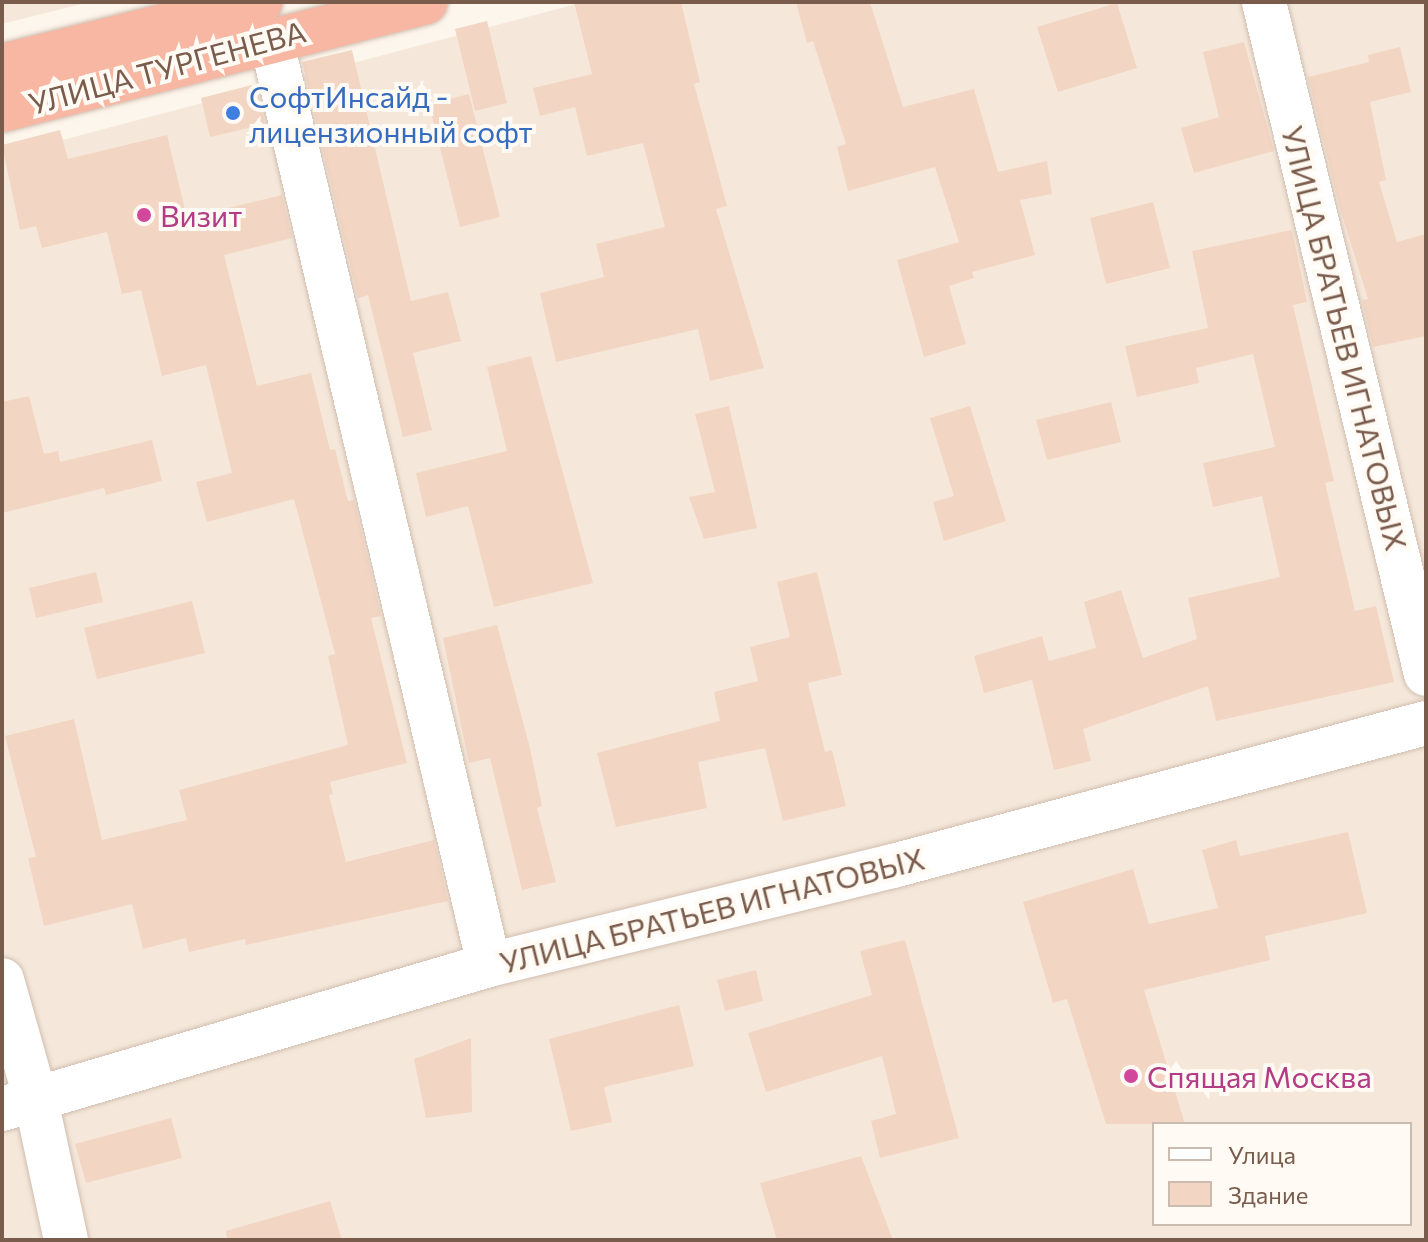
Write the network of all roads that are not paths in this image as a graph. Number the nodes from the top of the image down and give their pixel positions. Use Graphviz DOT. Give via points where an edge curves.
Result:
graph roads {
  1 [pos="425,2"];
  2 [pos="1264,2"];
  3 [pos="266,20"];
  4 [pos="2,66"];
  5 [pos="2,110"];
  6 [pos="1426,674"];
  7 [pos="1426,723"];
  8 [pos="489,965"];
  9 [pos="2,980"];
  10 [pos="19,1105"];
  11 [pos="66,1240"];
  1 -- 3 [label="highway, УЛИЦА ТУРГЕНЕВА"];
  2 -- 6 [label="street, УЛИЦА БРАТЬЕВ ИГНАТОВЫХ"];
  3 -- 4 [label="highway, УЛИЦА ТУРГЕНЕВА"];
  3 -- 5 [label="highway, УЛИЦА ТУРГЕНЕВА"];
  3 -- 8 [label="street"];
  7 -- 8 [label="street, УЛИЦА БРАТЬЕВ ИГНАТОВЫХ" via="893,866"];
  8 -- 10 [label="street, УЛИЦА БРАТЬЕВ ИГНАТОВЫХ"];
  9 -- 10 [label="street"];
  10 -- 11 [label="street"];
}
